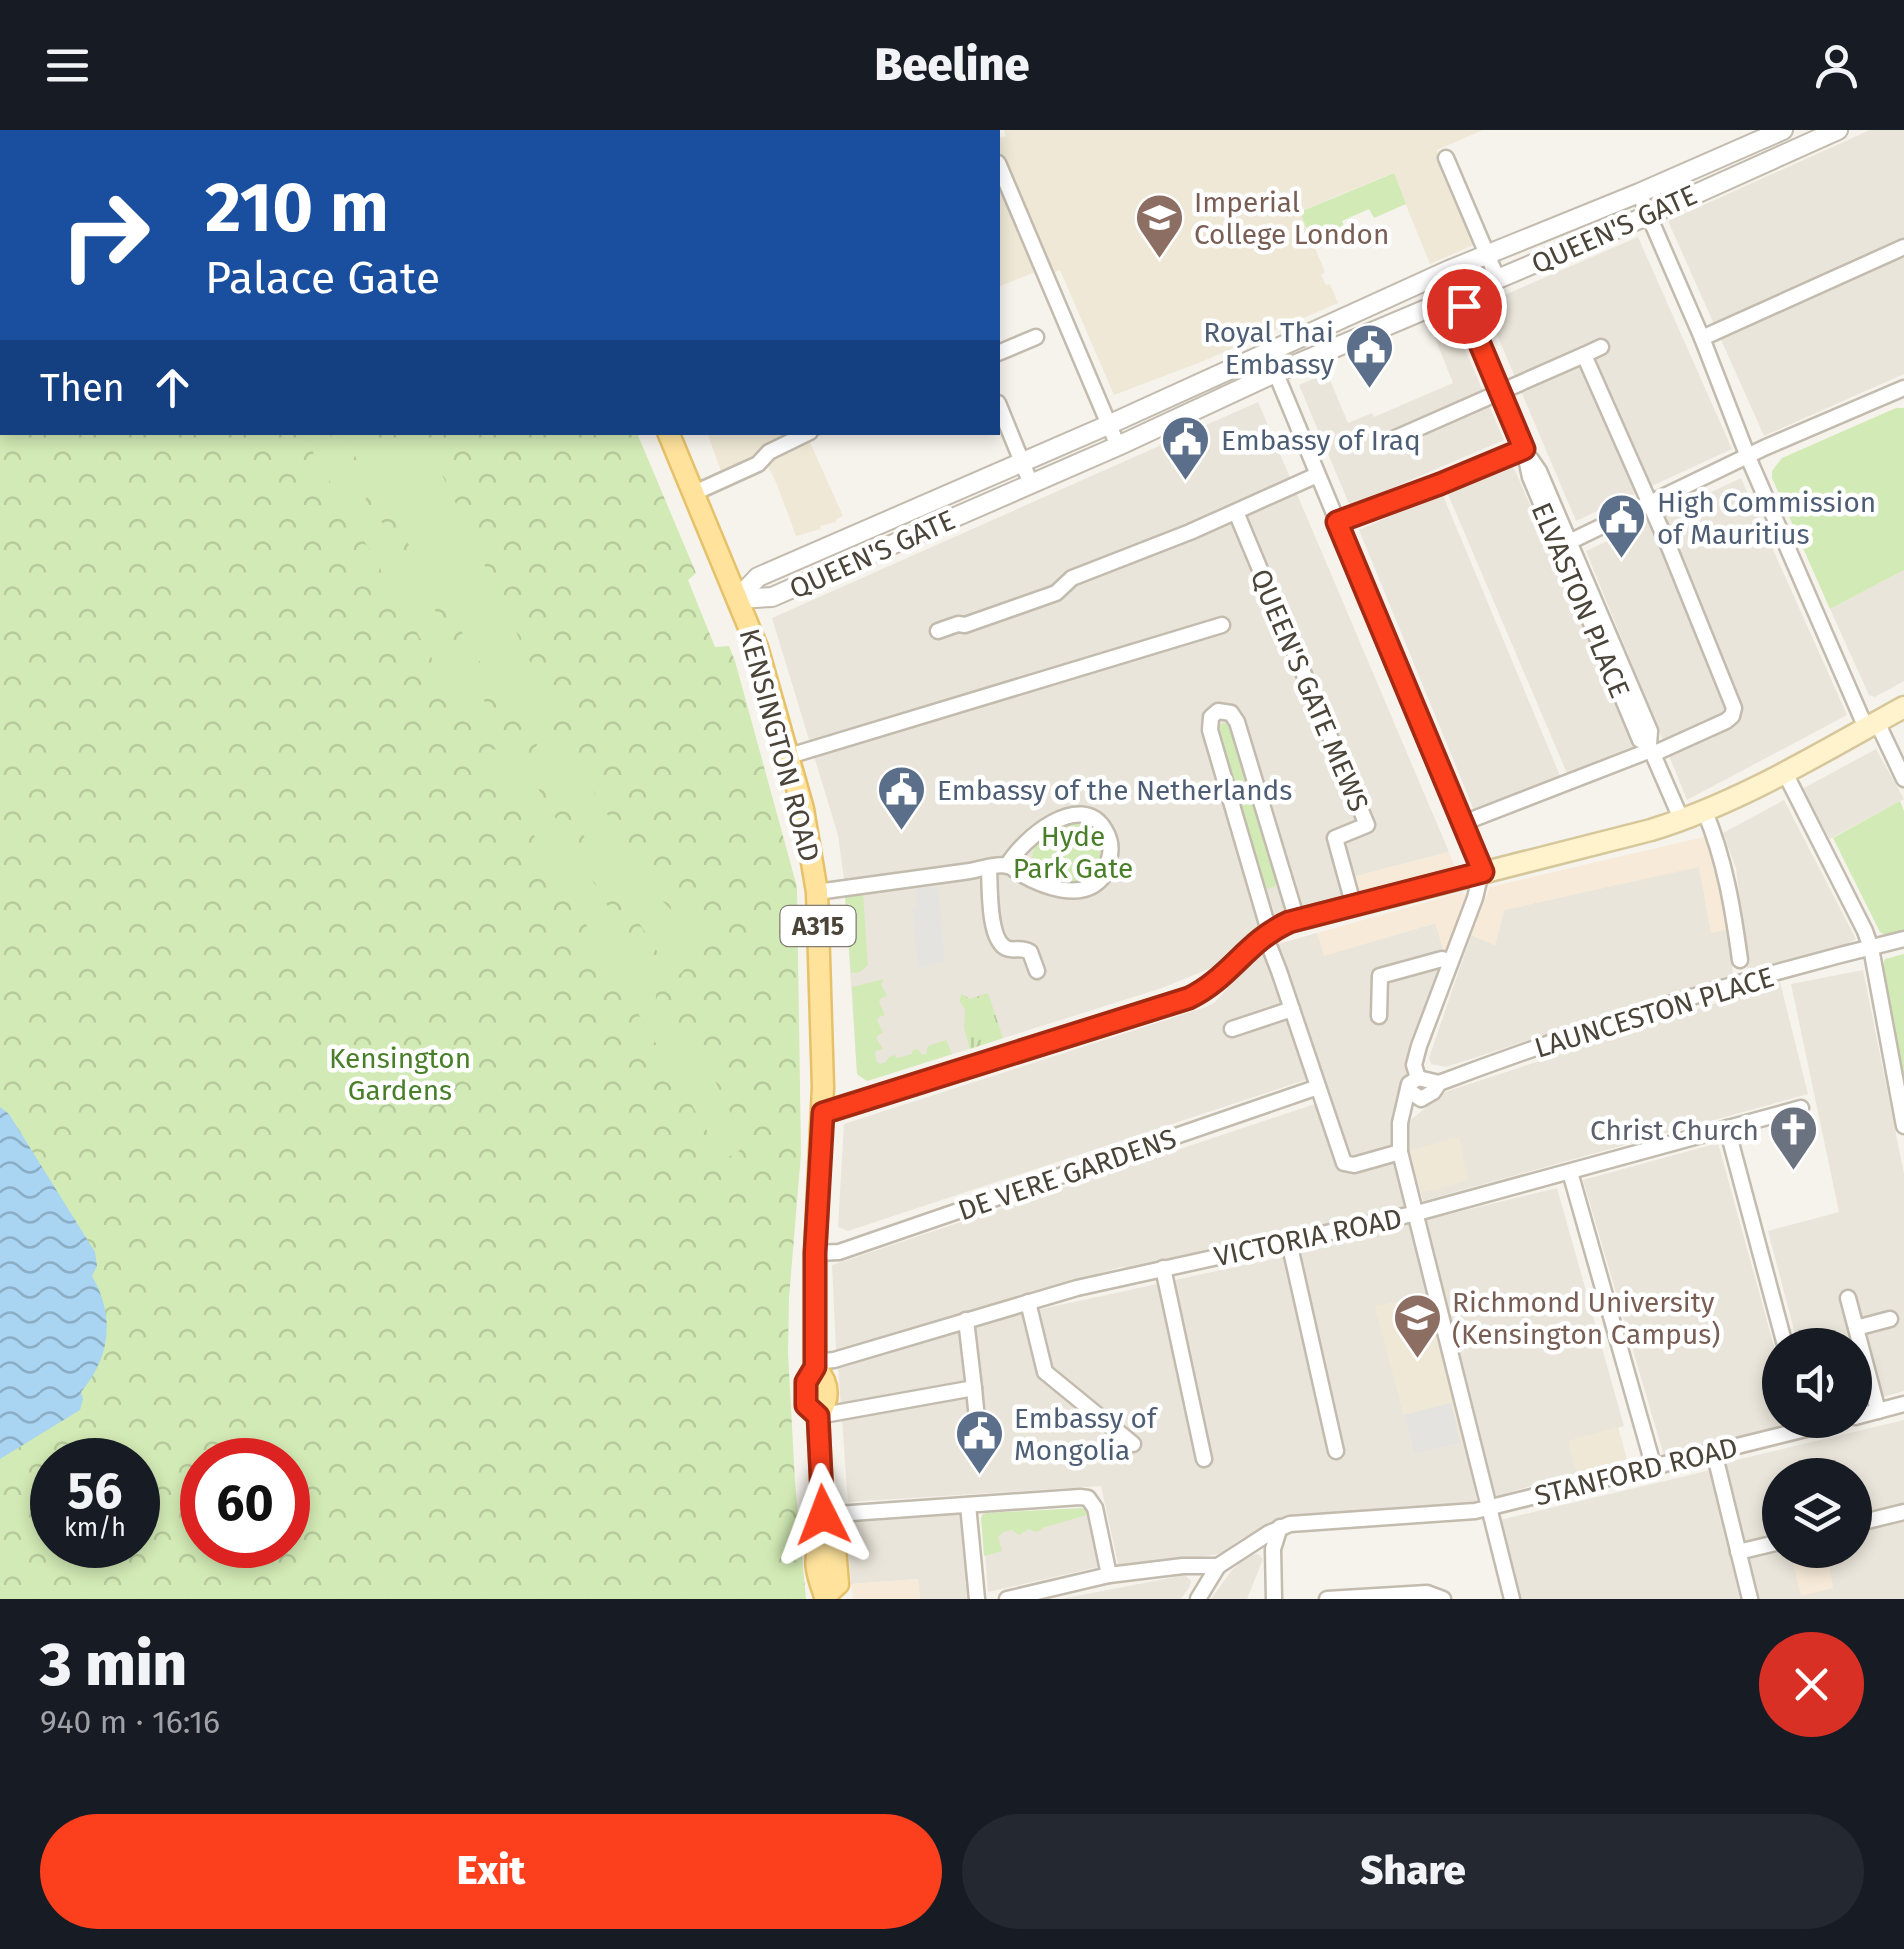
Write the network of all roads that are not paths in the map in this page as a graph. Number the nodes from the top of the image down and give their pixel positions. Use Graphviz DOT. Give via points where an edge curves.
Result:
graph roads {
  1 [pos="1783,130"];
  2 [pos="1838,130"];
  3 [pos="1446,158"];
  4 [pos="1000,168"];
  5 [pos="1639,193"];
  6 [pos="1648,215"];
  7 [pos="1904,247"];
  8 [pos="1486,254"];
  9 [pos="1449,270"];
  10 [pos="1498,280"];
  11 [pos="1459,295"];
  12 [pos="1036,338"];
  13 [pos="1702,338"];
  14 [pos="1601,347"];
  15 [pos="1000,351"];
  16 [pos="1267,352"];
  17 [pos="1584,355"];
  18 [pos="1275,373"];
  19 [pos="1904,388"];
  20 [pos="1501,392"];
  21 [pos="1000,407"];
  22 [pos="1108,425"];
  23 [pos="669,435"];
  24 [pos="804,435"];
  25 [pos="1389,440"];
  26 [pos="1118,446"];
  27 [pos="1524,449"];
  28 [pos="1748,457"];
  29 [pos="1021,462"];
  30 [pos="1318,475"];
  31 [pos="1031,484"];
  32 [pos="692,494"];
  33 [pos="1650,505"];
  34 [pos="1236,512"];
  35 [pos="1337,522"];
  36 [pos="1564,544"];
  37 [pos="736,599"];
  38 [pos="1222,625"];
  39 [pos="938,631"];
  40 [pos="1904,707"];
  41 [pos="1872,725"];
  42 [pos="1651,750"];
  43 [pos="789,756"];
  44 [pos="1784,772"];
  45 [pos="1904,779"];
  46 [pos="1705,812"];
  47 [pos="1682,820"];
  48 [pos="1463,823"];
  49 [pos="1008,866"];
  50 [pos="989,868"];
  51 [pos="1480,873"];
  52 [pos="817,892"];
  53 [pos="1354,906"];
  54 [pos="1296,920"];
  55 [pos="1265,934"];
  56 [pos="1904,939"];
  57 [pos="1871,948"];
  58 [pos="1740,960"];
  59 [pos="1451,961"];
  60 [pos="1036,971"];
  61 [pos="1292,1009"];
  62 [pos="1379,1016"];
  63 [pos="1232,1029"];
  64 [pos="1413,1084"];
  65 [pos="1318,1088"];
  66 [pos="1801,1108"];
  67 [pos="823,1113"];
  68 [pos="1904,1126"];
  69 [pos="1726,1128"];
  70 [pos="1400,1152"];
  71 [pos="1570,1172"];
  72 [pos="1417,1213"];
  73 [pos="1288,1242"];
  74 [pos="815,1253"];
  75 [pos="1164,1268"];
  76 [pos="1848,1298"];
  77 [pos="1028,1302"];
  78 [pos="1890,1319"];
  79 [pos="966,1320"];
  80 [pos="1779,1328"];
  81 [pos="1856,1328"];
  82 [pos="815,1364"];
  83 [pos="974,1388"];
  84 [pos="1872,1388"];
  85 [pos="1904,1404"];
  86 [pos="1878,1411"];
  87 [pos="1872,1413"];
  88 [pos="818,1416"];
  89 [pos="1762,1437"];
  90 [pos="980,1441"];
  91 [pos="1133,1444"];
  92 [pos="1336,1451"];
  93 [pos="1714,1452"];
  94 [pos="1204,1459"];
  95 [pos="1654,1468"];
  96 [pos="968,1505"];
  97 [pos="1489,1507"];
  98 [pos="1904,1512"];
  99 [pos="823,1515"];
  100 [pos="1872,1520"];
  101 [pos="1280,1527"];
  102 [pos="1762,1546"];
  103 [pos="1738,1552"];
  104 [pos="1218,1566"];
  105 [pos="1109,1576"];
  106 [pos="826,1597"];
  107 [pos="977,1599"];
  108 [pos="1006,1599"];
  109 [pos="1198,1599"];
  110 [pos="1274,1599"];
  111 [pos="1327,1599"];
  112 [pos="1443,1599"];
  113 [pos="1512,1599"];
  114 [pos="1750,1599"];
  1 -- 5 [label="street, QUEEN'S GATE"];
  2 -- 6 [label="street, QUEEN'S GATE"];
  3 -- 8 [label="street"];
  4 -- 22 [label="street"];
  5 -- 6 [label="street"];
  5 -- 8 [label="street, QUEEN'S GATE"];
  6 -- 10 [label="street, QUEEN'S GATE"];
  6 -- 13 [label="street"];
  7 -- 13 [label="street"];
  8 -- 9 [label="street, QUEEN'S GATE"];
  8 -- 10 [label="street"];
  9 -- 11 [label="street, ELVASTON PLACE"];
  9 -- 16 [label="street, QUEEN'S GATE"];
  10 -- 11 [label="street, QUEEN'S GATE"];
  11 -- 18 [label="street, QUEEN'S GATE"];
  11 -- 20 [label="street, ELVASTON PLACE"];
  12 -- 15 [label="street"];
  13 -- 28 [label="street"];
  14 -- 17 [label="street"];
  16 -- 18 [label="street"];
  16 -- 22 [label="street, QUEEN'S GATE"];
  17 -- 20 [label="street"];
  17 -- 33 [label="street"];
  18 -- 26 [label="street, QUEEN'S GATE"];
  18 -- 30 [label="street"];
  19 -- 28 [label="street"];
  20 -- 25 [label="street"];
  20 -- 27 [label="street, ELVASTON PLACE"];
  21 -- 29 [label="street"];
  22 -- 26 [label="street"];
  22 -- 29 [label="street, QUEEN'S GATE"];
  23 -- 32 [label="main road, A315"];
  24 -- 32 [label="street"];
  26 -- 31 [label="street, QUEEN'S GATE"];
  27 -- 35 [label="street"];
  27 -- 36 [label="street, ELVASTON PLACE" via="1530,477"];
  28 -- 33 [label="street"];
  28 -- 41 [label="street"];
  29 -- 31 [label="street"];
  29 -- 37 [label="street, QUEEN'S GATE" via="758,577"];
  30 -- 34 [label="street"];
  30 -- 35 [label="street"];
  31 -- 37 [label="street, QUEEN'S GATE" via="768,599"];
  32 -- 37 [label="main road, KENSINGTON ROAD / A315"];
  33 -- 36 [label="street"];
  33 -- 42 [label="street" via="1734,708 1726,720"];
  34 -- 39 [label="street" via="1072,578 1056,592"];
  34 -- 53 [label="street, QUEEN'S GATE MEWS" via="1367,826 1335,838"];
  35 -- 48 [label="street"];
  36 -- 42 [label="street, ELVASTON PLACE" via="1640,740"];
  37 -- 43 [label="main road, KENSINGTON ROAD / A315"];
  38 -- 43 [label="street"];
  40 -- 41 [label="main road"];
  41 -- 44 [label="main road"];
  41 -- 45 [label="street"];
  42 -- 47 [label="street, ELVASTON PLACE"];
  42 -- 48 [label="street"];
  43 -- 52 [label="main road, KENSINGTON ROAD / A315"];
  44 -- 46 [label="main road"];
  44 -- 57 [label="street"];
  46 -- 47 [label="main road"];
  46 -- 58 [label="street" via="1727,877"];
  47 -- 51 [label="main road"];
  48 -- 51 [label="street"];
  49 -- 49 [label="street" via="1043,884 1078,890 1099,882 1110,840 1088,816 1066,817 1027,840"];
  49 -- 50 [label="street"];
  50 -- 52 [label="street"];
  50 -- 60 [label="street" via="994,932 1004,947 1026,948"];
  51 -- 53 [label="main road"];
  51 -- 59 [label="street"];
  52 -- 67 [label="main road, KENSINGTON ROAD / A315"];
  53 -- 54 [label="main road"];
  54 -- 55 [label="main road"];
  54 -- 55 [label="street" via="1238,722 1231,712 1218,711 1210,730"];
  55 -- 61 [label="street"];
  55 -- 67 [label="main road" via="1218,981 1189,998"];
  56 -- 57 [label="street, LAUNCESTON PLACE"];
  57 -- 64 [label="street, LAUNCESTON PLACE" via="1743,981 1439,1083"];
  57 -- 68 [label="street"];
  59 -- 62 [label="street" via="1380,976"];
  59 -- 64 [label="street"];
  61 -- 63 [label="street"];
  61 -- 65 [label="street"];
  64 -- 70 [label="street" via="1400,1123"];
  65 -- 70 [label="street" via="1346,1165"];
  65 -- 74 [label="street, DE VERE GARDENS" via="840,1252"];
  66 -- 69 [label="street, VICTORIA ROAD"];
  67 -- 74 [label="main road, KENSINGTON ROAD / A315"];
  69 -- 71 [label="street, VICTORIA ROAD"];
  69 -- 80 [label="street"];
  70 -- 72 [label="street"];
  71 -- 72 [label="street, VICTORIA ROAD"];
  71 -- 95 [label="street"];
  72 -- 73 [label="street, VICTORIA ROAD"];
  72 -- 97 [label="street"];
  73 -- 75 [label="street, VICTORIA ROAD"];
  73 -- 92 [label="street"];
  74 -- 82 [label="main road, KENSINGTON ROAD / A315"];
  75 -- 77 [label="street, VICTORIA ROAD"];
  75 -- 94 [label="street"];
  76 -- 81 [label="street"];
  77 -- 79 [label="street, VICTORIA ROAD"];
  77 -- 91 [label="street" via="1045,1372"];
  78 -- 81 [label="street"];
  79 -- 82 [label="street, VICTORIA ROAD"];
  79 -- 83 [label="street"];
  82 -- 88 [label="main road, KENSINGTON ROAD / A315" via="806,1405"];
  83 -- 88 [label="street"];
  83 -- 90 [label="street"];
  84 -- 86 [label="street"];
  85 -- 86 [label="street"];
  86 -- 87 [label="street"];
  88 -- 99 [label="main road, KENSINGTON ROAD / A315"];
  89 -- 93 [label="street, STANFORD ROAD"];
  93 -- 95 [label="street, STANFORD ROAD"];
  93 -- 103 [label="street"];
  95 -- 97 [label="street, STANFORD ROAD"];
  96 -- 99 [label="street"];
  96 -- 105 [label="street" via="1088,1498"];
  96 -- 107 [label="street"];
  97 -- 101 [label="street, STANFORD ROAD"];
  97 -- 113 [label="street"];
  98 -- 100 [label="street"];
  99 -- 106 [label="main road, KENSINGTON ROAD / A315" via="816,1562"];
  101 -- 104 [label="street"];
  101 -- 110 [label="street"];
  102 -- 103 [label="street"];
  103 -- 114 [label="street"];
  104 -- 105 [label="street"];
  104 -- 109 [label="street"];
  105 -- 108 [label="street"];
  111 -- 112 [label="street" via="1428,1593"];
}
